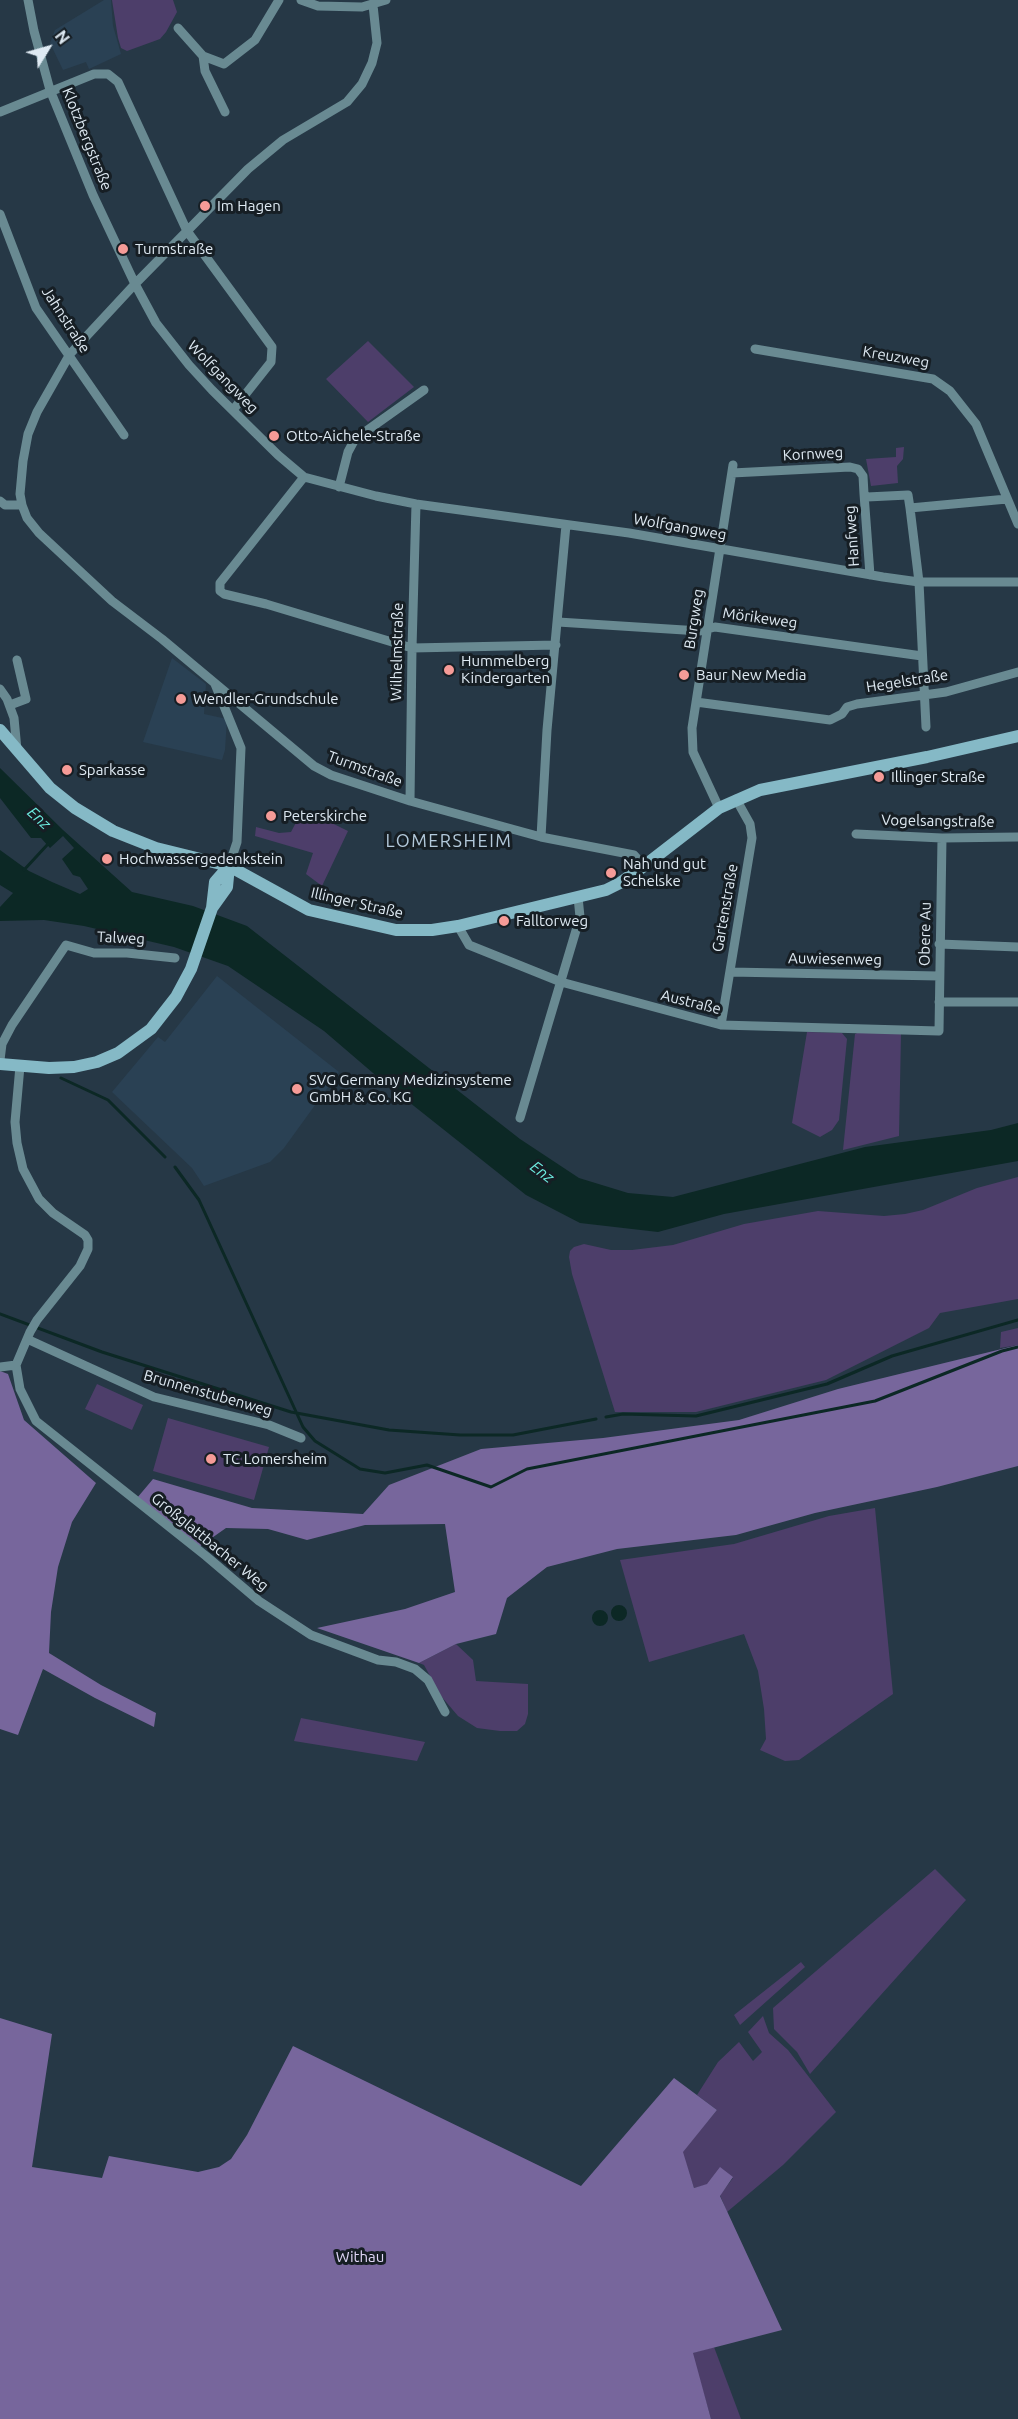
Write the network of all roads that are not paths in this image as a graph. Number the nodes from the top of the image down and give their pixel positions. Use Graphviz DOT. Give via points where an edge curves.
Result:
graph roads {
  1 [pos="28,0"];
  2 [pos="279,0"];
  3 [pos="301,0"];
  4 [pos="386,0"];
  5 [pos="373,5"];
  6 [pos="178,28"];
  7 [pos="203,56"];
  8 [pos="50,90"];
  9 [pos="0,112"];
  10 [pos="225,112"];
  11 [pos="0,214"];
  12 [pos="187,231"];
  13 [pos="135,284"];
  14 [pos="754,349"];
  15 [pos="70,354"];
  16 [pos="424,390"];
  17 [pos="233,410"];
  18 [pos="124,435"];
  19 [pos="733,469"];
  20 [pos="304,477"];
  21 [pos="339,487"];
  22 [pos="864,494"];
  23 [pos="1007,499"];
  24 [pos="0,501"];
  25 [pos="417,504"];
  26 [pos="22,505"];
  27 [pos="910,508"];
  28 [pos="1018,524"];
  29 [pos="566,525"];
  30 [pos="720,549"];
  31 [pos="870,575"];
  32 [pos="919,582"];
  33 [pos="1018,582"];
  34 [pos="558,622"];
  35 [pos="707,629"];
  36 [pos="556,645"];
  37 [pos="412,648"];
  38 [pos="922,656"];
  39 [pos="17,660"];
  40 [pos="1018,672"];
  41 [pos="215,682"];
  42 [pos="0,689"];
  43 [pos="924,696"];
  44 [pos="696,702"];
  45 [pos="10,705"];
  46 [pos="926,727"];
  47 [pos="0,730"];
  48 [pos="1018,736"];
  49 [pos="17,750"];
  50 [pos="736,800"];
  51 [pos="410,801"];
  52 [pos="719,808"];
  53 [pos="856,834"];
  54 [pos="541,837"];
  55 [pos="1018,837"];
  56 [pos="942,838"];
  57 [pos="229,866"];
  58 [pos="644,866"];
  59 [pos="578,897"];
  60 [pos="458,926"];
  61 [pos="939,944"];
  62 [pos="1018,948"];
  63 [pos="176,958"];
  64 [pos="730,972"];
  65 [pos="939,976"];
  66 [pos="561,982"];
  67 [pos="939,1002"];
  68 [pos="1018,1002"];
  69 [pos="721,1025"];
  70 [pos="939,1031"];
  71 [pos="0,1062"];
  72 [pos="20,1066"];
  73 [pos="520,1118"];
  74 [pos="29,1335"];
  75 [pos="16,1365"];
  76 [pos="0,1367"];
  77 [pos="301,1438"];
  78 [pos="445,1712"];
  1 -- 8 [label="street, Klotzbergstraße"];
  2 -- 7 [label="street" via="255,40 240,54 224,64"];
  3 -- 5 [label="street" via="318,6"];
  4 -- 5 [label="street"];
  5 -- 12 [label="street, Turmstraße" via="376,43 362,84 347,102 268,152"];
  6 -- 7 [label="street"];
  7 -- 10 [label="street"];
  8 -- 9 [label="street"];
  8 -- 12 [label="street" via="94,74 108,74 118,82"];
  8 -- 13 [label="street, Klotzbergstraße"];
  11 -- 15 [label="street, Jahnstraße" via="36,308"];
  12 -- 13 [label="street, Turmstraße"];
  12 -- 17 [label="street" via="272,347 271,362"];
  13 -- 15 [label="street, Turmstraße"];
  13 -- 17 [label="street, Wolfgangweg" via="170,343"];
  14 -- 23 [label="street, Kreuzweg" via="933,379 951,391 976,424"];
  15 -- 18 [label="street, Jahnstraße"];
  15 -- 26 [label="street, Turmstraße" via="28,434"];
  16 -- 21 [label="street" via="355,440"];
  17 -- 20 [label="street, Wolfgangweg"];
  19 -- 22 [label="street, Kornweg" via="850,467 863,476"];
  19 -- 30 [label="street, Burgweg"];
  20 -- 21 [label="street, Wolfgangweg"];
  20 -- 37 [label="street" via="220,583 220,591"];
  21 -- 25 [label="street, Wolfgangweg"];
  22 -- 27 [label="street" via="908,495"];
  22 -- 31 [label="street, Hanfweg"];
  23 -- 27 [label="street"];
  23 -- 28 [label="street, Kreuzweg"];
  24 -- 26 [label="street" via="5,505"];
  25 -- 29 [label="street, Wolfgangweg"];
  25 -- 37 [label="street, Wilhelmstraße"];
  26 -- 41 [label="street, Turmstraße" via="39,533 94,585"];
  27 -- 32 [label="street"];
  29 -- 30 [label="street, Wolfgangweg"];
  29 -- 34 [label="street"];
  30 -- 31 [label="street, Wolfgangweg"];
  30 -- 35 [label="street, Burgweg"];
  31 -- 32 [label="street, Wolfgangweg"];
  32 -- 33 [label="street, Wolfgangweg"];
  32 -- 38 [label="street"];
  34 -- 35 [label="street, Mörikeweg"];
  34 -- 36 [label="street"];
  35 -- 38 [label="street, Mörikeweg"];
  35 -- 44 [label="street, Burgweg"];
  36 -- 37 [label="street"];
  36 -- 54 [label="street"];
  37 -- 51 [label="street, Wilhelmstraße"];
  38 -- 43 [label="street"];
  39 -- 45 [label="street" via="26,699"];
  40 -- 43 [label="street, Hegelstraße"];
  41 -- 51 [label="street, Turmstraße" via="314,765 331,775"];
  41 -- 57 [label="street" via="242,748 237,835"];
  42 -- 45 [label="street"];
  43 -- 44 [label="street, Hegelstraße" via="847,707 830,720"];
  43 -- 46 [label="street"];
  44 -- 52 [label="street, Burgweg" via="693,752"];
  45 -- 49 [label="street"];
  47 -- 49 [label="street, Illinger Straße"];
  48 -- 50 [label="street, Illinger Straße" via="769,789"];
  49 -- 57 [label="street, Illinger Straße" via="50,788 98,822 156,848"];
  50 -- 52 [label="street, Illinger Straße"];
  50 -- 64 [label="street, Gartenstraße" via="750,824 752,838"];
  51 -- 54 [label="street, Turmstraße"];
  52 -- 58 [label="street, Illinger Straße"];
  53 -- 56 [label="street, Vogelsangstraße"];
  54 -- 58 [label="street, Turmstraße" via="634,855"];
  55 -- 56 [label="street, Vogelsangstraße"];
  56 -- 61 [label="street, Obere Au"];
  57 -- 60 [label="street, Illinger Straße" via="309,910 396,930"];
  57 -- 72 [label="street" via="215,882 217,894 191,969 151,1029 118,1053 97,1062 74,1067"];
  58 -- 59 [label="street, Illinger Straße" via="613,886"];
  59 -- 60 [label="street, Illinger Straße"];
  59 -- 66 [label="street" via="580,917"];
  60 -- 66 [label="street, Austraße" via="470,945"];
  61 -- 62 [label="street"];
  61 -- 65 [label="street, Obere Au"];
  63 -- 71 [label="street, Talweg" via="127,952 94,953 66,945 12,1024 2,1044"];
  64 -- 65 [label="street, Auwiesenweg"];
  64 -- 69 [label="street, Gartenstraße"];
  65 -- 67 [label="street, Obere Au"];
  66 -- 69 [label="street, Austraße"];
  66 -- 73 [label="street"];
  67 -- 68 [label="street"];
  67 -- 70 [label="street, Obere Au"];
  69 -- 70 [label="street, Austraße"];
  71 -- 72 [label="street"];
  72 -- 74 [label="street" via="15,1122 23,1169 39,1199 88,1240 80,1266"];
  74 -- 75 [label="street"];
  74 -- 77 [label="street, Brunnenstubenweg" via="42,1347 154,1396 269,1425"];
  75 -- 76 [label="street"];
  75 -- 78 [label="street, Großglattbacher Weg" via="20,1389 36,1421 259,1601 311,1635 415,1669 428,1680"];
}
